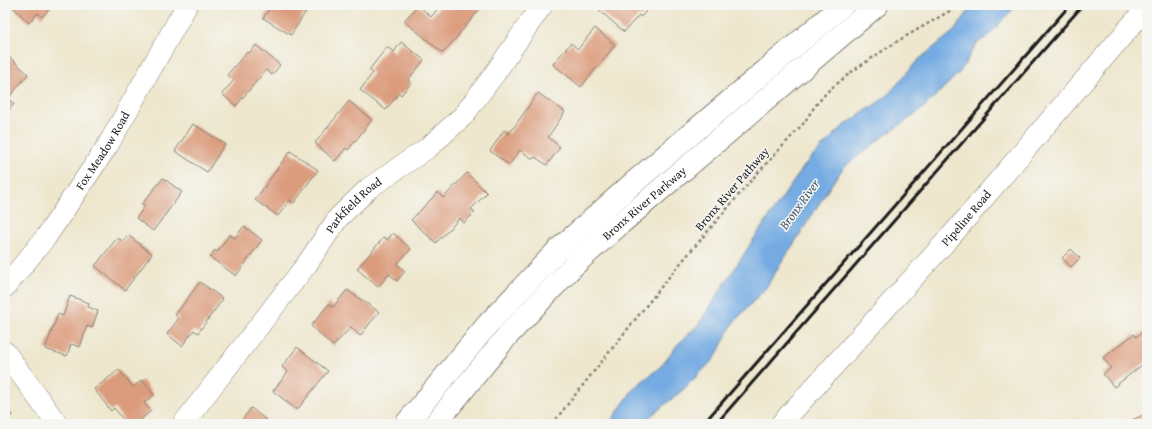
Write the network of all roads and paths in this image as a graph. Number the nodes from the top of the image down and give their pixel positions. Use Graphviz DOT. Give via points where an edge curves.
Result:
graph roads {
  1 [pos="187,5"];
  2 [pos="542,5"];
  3 [pos="832,5"];
  4 [pos="843,5"];
  5 [pos="877,5"];
  6 [pos="960,5"];
  7 [pos="1147,7"];
  8 [pos="783,56"];
  9 [pos="5,287"];
  10 [pos="5,352"];
  11 [pos="57,424"];
  12 [pos="183,424"];
  13 [pos="406,424"];
  14 [pos="435,424"];
  15 [pos="552,424"];
  16 [pos="781,424"];
  1 -- 9 [label="street, Fox Meadow Road" via="108,145 46,236"];
  2 -- 12 [label="street, Parkfield Road" via="463,116 429,147 369,188 338,218 307,264"];
  3 -- 8 [label="highway"];
  4 -- 8 [label="highway, Bronx River Parkway"];
  5 -- 14 [label="highway, Bronx River Parkway" via="574,265 508,335"];
  6 -- 15 [label="path, Bronx River Pathway" via="896,42 828,91 803,124 673,272"];
  7 -- 16 [label="street, Pipeline Road" via="952,235"];
  8 -- 13 [label="highway, Bronx River Parkway" via="557,251 498,313"];
  10 -- 11 [label="street"];
}
